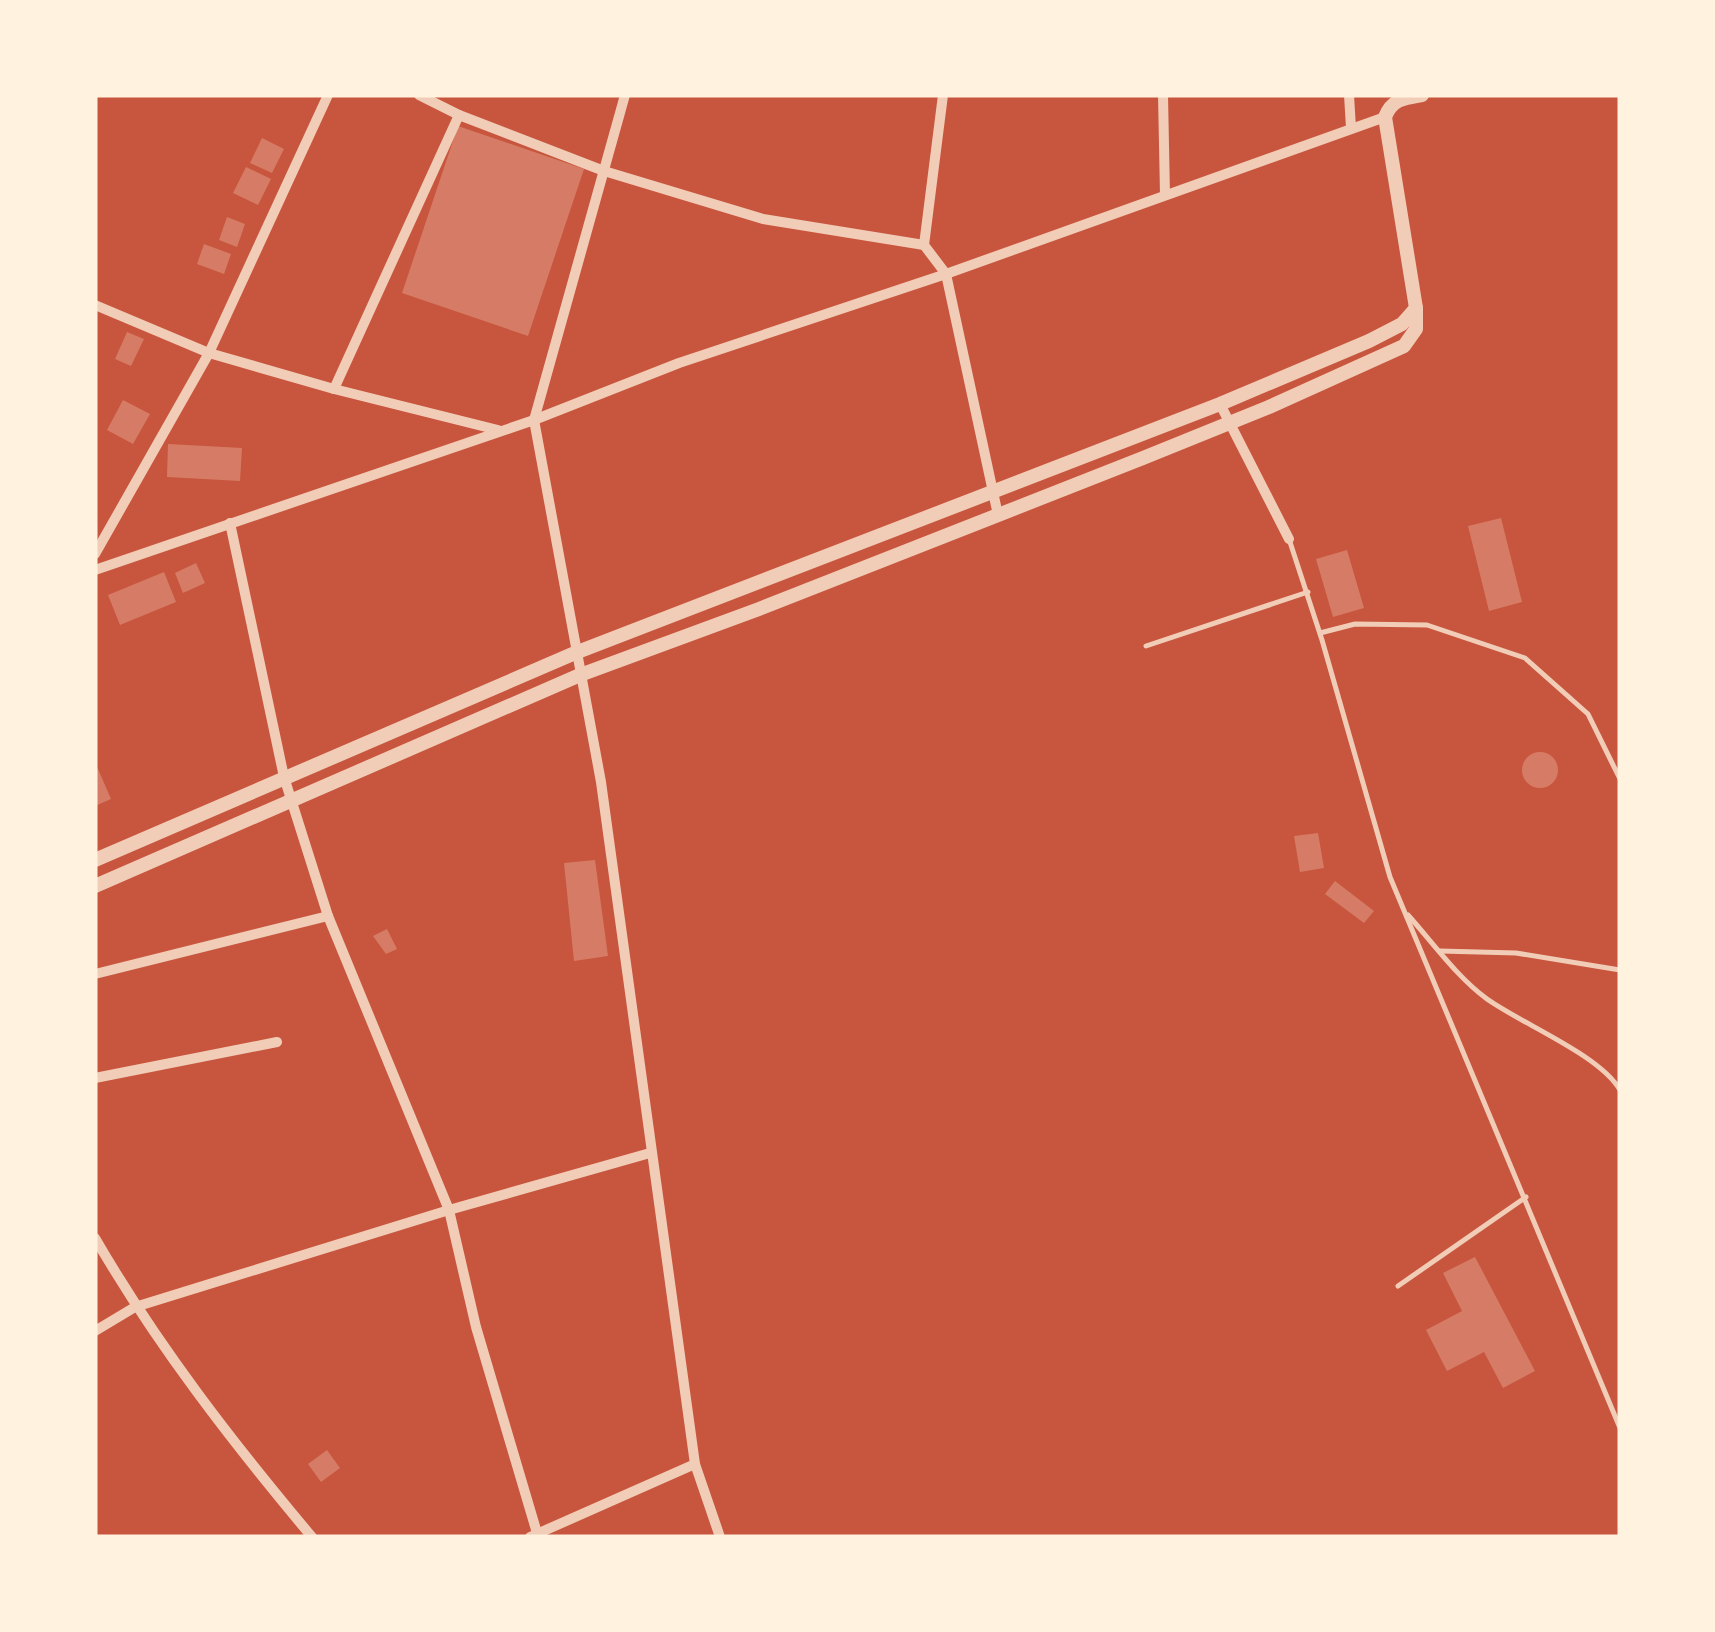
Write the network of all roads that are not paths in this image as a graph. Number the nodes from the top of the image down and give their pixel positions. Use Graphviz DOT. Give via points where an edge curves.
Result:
graph roads {
  1 [pos="328,95"];
  2 [pos="419,95"];
  3 [pos="626,95"];
  4 [pos="943,95"];
  5 [pos="1163,95"];
  6 [pos="1349,95"];
  7 [pos="1422,95"];
  8 [pos="459,114"];
  9 [pos="1384,117"];
  10 [pos="1352,128"];
  11 [pos="604,171"];
  12 [pos="1165,195"];
  13 [pos="924,246"];
  14 [pos="946,274"];
  15 [pos="95,306"];
  16 [pos="1416,308"];
  17 [pos="208,353"];
  18 [pos="334,390"];
  19 [pos="1220,404"];
  20 [pos="534,420"];
  21 [pos="1230,423"];
  22 [pos="499,430"];
  23 [pos="992,492"];
  24 [pos="998,516"];
  25 [pos="230,524"];
  26 [pos="886,533"];
  27 [pos="1289,539"];
  28 [pos="95,554"];
  29 [pos="829,555"];
  30 [pos="896,556"];
  31 [pos="95,570"];
  32 [pos="838,578"];
  33 [pos="1308,592"];
  34 [pos="1320,632"];
  35 [pos="1146,646"];
  36 [pos="574,654"];
  37 [pos="580,675"];
  38 [pos="284,777"];
  39 [pos="1620,780"];
  40 [pos="291,800"];
  41 [pos="95,860"];
  42 [pos="95,886"];
  43 [pos="1403,908"];
  44 [pos="328,916"];
  45 [pos="1439,951"];
  46 [pos="1620,970"];
  47 [pos="95,974"];
  48 [pos="277,1042"];
  49 [pos="95,1078"];
  50 [pos="1620,1090"];
  51 [pos="650,1153"];
  52 [pos="1526,1197"];
  53 [pos="448,1210"];
  54 [pos="95,1238"];
  55 [pos="1398,1286"];
  56 [pos="135,1307"];
  57 [pos="95,1331"];
  58 [pos="1620,1428"];
  59 [pos="695,1464"];
  60 [pos="533,1535"];
  61 [pos="312,1537"];
  62 [pos="720,1537"];
  1 -- 17 [label="street"];
  2 -- 8 [label="street"];
  3 -- 11 [label="street"];
  4 -- 13 [label="street"];
  5 -- 12 [label="street"];
  6 -- 10 [label="street"];
  7 -- 9 [label="street" via="1399,99"];
  8 -- 11 [label="street"];
  8 -- 18 [label="street"];
  9 -- 10 [label="street"];
  9 -- 16 [label="street"];
  10 -- 12 [label="street"];
  11 -- 13 [label="street" via="763,219"];
  11 -- 20 [label="street"];
  12 -- 14 [label="street"];
  13 -- 14 [label="street"];
  14 -- 20 [label="street"];
  14 -- 23 [label="street"];
  15 -- 17 [label="street"];
  16 -- 19 [label="street" via="1402,324 1369,341"];
  16 -- 21 [label="street" via="1416,329 1404,346"];
  17 -- 18 [label="street"];
  17 -- 28 [label="street"];
  18 -- 22 [label="street"];
  19 -- 21 [label="street"];
  19 -- 23 [label="street"];
  20 -- 22 [label="street"];
  20 -- 36 [label="street"];
  21 -- 24 [label="street"];
  21 -- 27 [label="street"];
  22 -- 25 [label="street"];
  23 -- 24 [label="street"];
  23 -- 26 [label="street"];
  24 -- 30 [label="street"];
  25 -- 31 [label="street"];
  25 -- 38 [label="street"];
  26 -- 29 [label="street"];
  26 -- 30 [label="street"];
  27 -- 33 [label="lane"];
  29 -- 32 [label="street"];
  29 -- 36 [label="street"];
  30 -- 32 [label="street"];
  32 -- 37 [label="street"];
  33 -- 34 [label="lane"];
  33 -- 35 [label="lane"];
  34 -- 39 [label="lane" via="1355,624 1427,625 1525,658 1588,714"];
  34 -- 43 [label="lane"];
  36 -- 37 [label="street"];
  36 -- 38 [label="street"];
  37 -- 40 [label="street"];
  37 -- 51 [label="street"];
  38 -- 40 [label="street"];
  38 -- 41 [label="street"];
  40 -- 42 [label="street"];
  40 -- 44 [label="street"];
  43 -- 45 [label="lane"];
  43 -- 52 [label="lane"];
  44 -- 47 [label="street"];
  44 -- 53 [label="street"];
  45 -- 46 [label="lane" via="1516,953"];
  45 -- 50 [label="lane" via="1486,998 1604,1070"];
  48 -- 49 [label="street"];
  51 -- 53 [label="street"];
  51 -- 59 [label="street"];
  52 -- 55 [label="lane"];
  52 -- 58 [label="lane"];
  53 -- 56 [label="street"];
  53 -- 60 [label="street"];
  54 -- 56 [label="street"];
  56 -- 57 [label="street"];
  56 -- 61 [label="street"];
  59 -- 60 [label="street"];
  59 -- 62 [label="street"];
}
